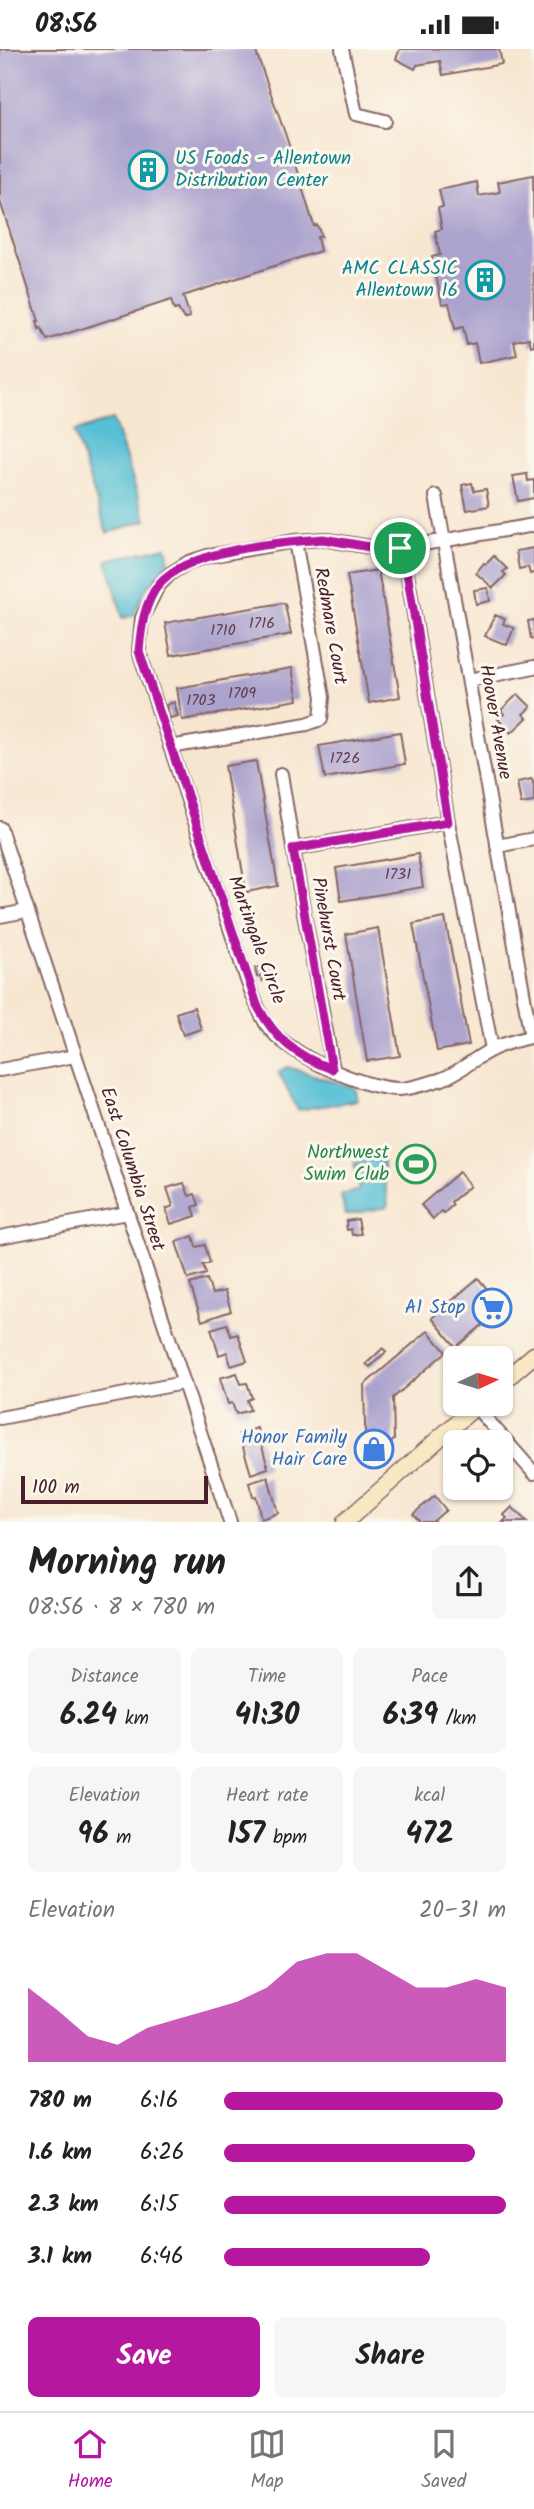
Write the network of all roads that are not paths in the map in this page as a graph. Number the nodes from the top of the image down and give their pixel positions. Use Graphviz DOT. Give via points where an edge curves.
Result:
graph roads {
  1 [pos="342,49"];
  2 [pos="385,121"];
  3 [pos="436,496"];
  4 [pos="534,525"];
  5 [pos="295,541"];
  6 [pos="445,542"];
  7 [pos="400,548"];
  8 [pos="534,667"];
  9 [pos="468,680"];
  10 [pos="170,747"];
  11 [pos="281,774"];
  12 [pos="448,822"];
  13 [pos="0,828"];
  14 [pos="534,839"];
  15 [pos="498,846"];
  16 [pos="293,849"];
  17 [pos="27,911"];
  18 [pos="0,916"];
  19 [pos="532,1037"];
  20 [pos="492,1049"];
  21 [pos="75,1056"];
  22 [pos="332,1069"];
  23 [pos="0,1070"];
  24 [pos="127,1213"];
  25 [pos="0,1237"];
  26 [pos="534,1355"];
  27 [pos="513,1373"];
  28 [pos="183,1383"];
  29 [pos="465,1416"];
  30 [pos="486,1416"];
  31 [pos="0,1418"];
  32 [pos="534,1473"];
  33 [pos="230,1522"];
  34 [pos="345,1522"];
  1 -- 2 [label="street" via="356,114"];
  3 -- 6 [label="street, Hoover Avenue"];
  4 -- 6 [label="street, Martingale Circle"];
  5 -- 7 [label="street, Martingale Circle" via="323,539"];
  5 -- 10 [label="street, Martingale Circle" via="189,562 158,586 142,618 139,651"];
  5 -- 10 [label="street, Redmare Court" via="323,697 321,719"];
  6 -- 7 [label="street, Martingale Circle"];
  6 -- 9 [label="street, Hoover Avenue"];
  7 -- 12 [label="street"];
  8 -- 9 [label="street"];
  9 -- 15 [label="street, Hoover Avenue"];
  10 -- 22 [label="street, Martingale Circle" via="257,1005 288,1046"];
  11 -- 16 [label="street, Pinehurst Court"];
  12 -- 16 [label="street"];
  12 -- 20 [label="street"];
  13 -- 17 [label="street, East Columbia Street"];
  14 -- 15 [label="street"];
  15 -- 19 [label="street, Hoover Avenue"];
  16 -- 22 [label="street, Pinehurst Court"];
  17 -- 18 [label="street"];
  17 -- 21 [label="street, East Columbia Street"];
  19 -- 20 [label="street, Martingale Circle"];
  20 -- 22 [label="street, Martingale Circle" via="444,1078 399,1089"];
  21 -- 23 [label="street"];
  21 -- 24 [label="street, East Columbia Street"];
  24 -- 25 [label="street"];
  24 -- 28 [label="street, East Columbia Street"];
  26 -- 27 [label="street"];
  28 -- 31 [label="street"];
  28 -- 33 [label="street, East Columbia Street"];
  29 -- 34 [label="street"];
  30 -- 32 [label="street"];
}
